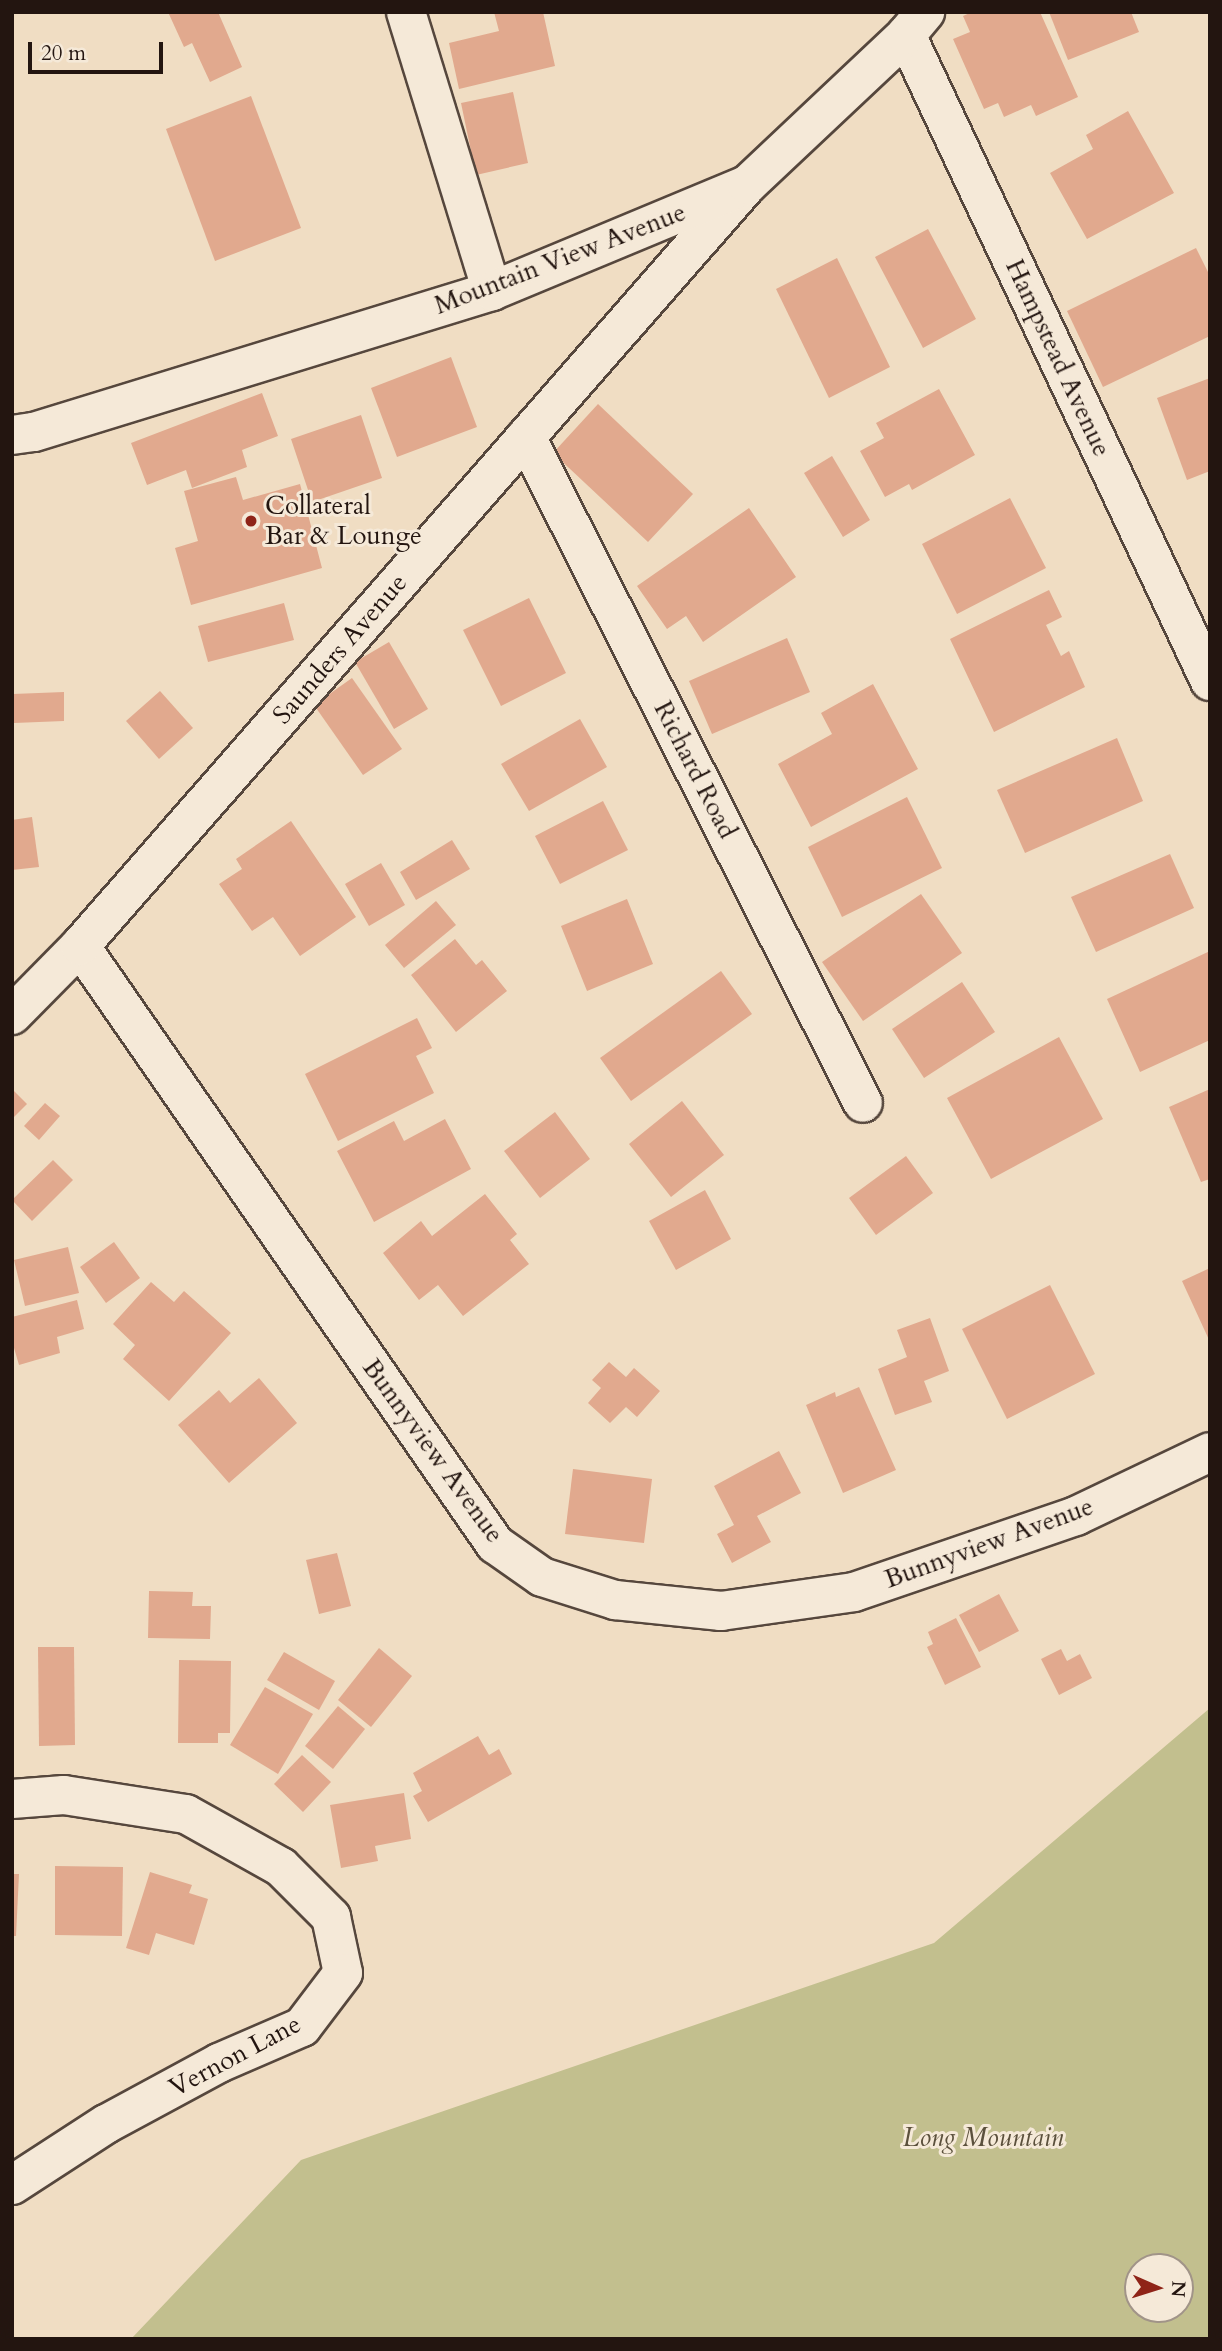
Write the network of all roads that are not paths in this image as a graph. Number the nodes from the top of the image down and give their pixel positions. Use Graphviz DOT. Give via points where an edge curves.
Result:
graph roads {
  1 [pos="406,12"];
  2 [pos="916,23"];
  3 [pos="747,185"];
  4 [pos="492,291"];
  5 [pos="12,435"];
  6 [pos="526,437"];
  7 [pos="1210,681"];
  8 [pos="80,946"];
  9 [pos="12,1015"];
  10 [pos="863,1103"];
  11 [pos="1210,1452"];
  12 [pos="12,1799"];
  13 [pos="12,2185"];
  1 -- 4 [label="street"];
  2 -- 3 [label="street, Mountain View Avenue"];
  2 -- 7 [label="street, Hampstead Avenue"];
  3 -- 4 [label="street, Mountain View Avenue"];
  3 -- 6 [label="street, Saunders Avenue"];
  4 -- 5 [label="street, Mountain View Avenue"];
  6 -- 8 [label="street, Saunders Avenue"];
  6 -- 10 [label="street, Richard Road"];
  8 -- 9 [label="street, Saunders Avenue"];
  8 -- 11 [label="street, Bunnyview Avenue" via="495,1544 541,1577 615,1600 721,1612 854,1592 1076,1516"];
  12 -- 13 [label="street, Vernon Lane" via="64,1795 186,1814 281,1867 331,1917 344,1973 302,2027 219,2063 106,2124"];
}
